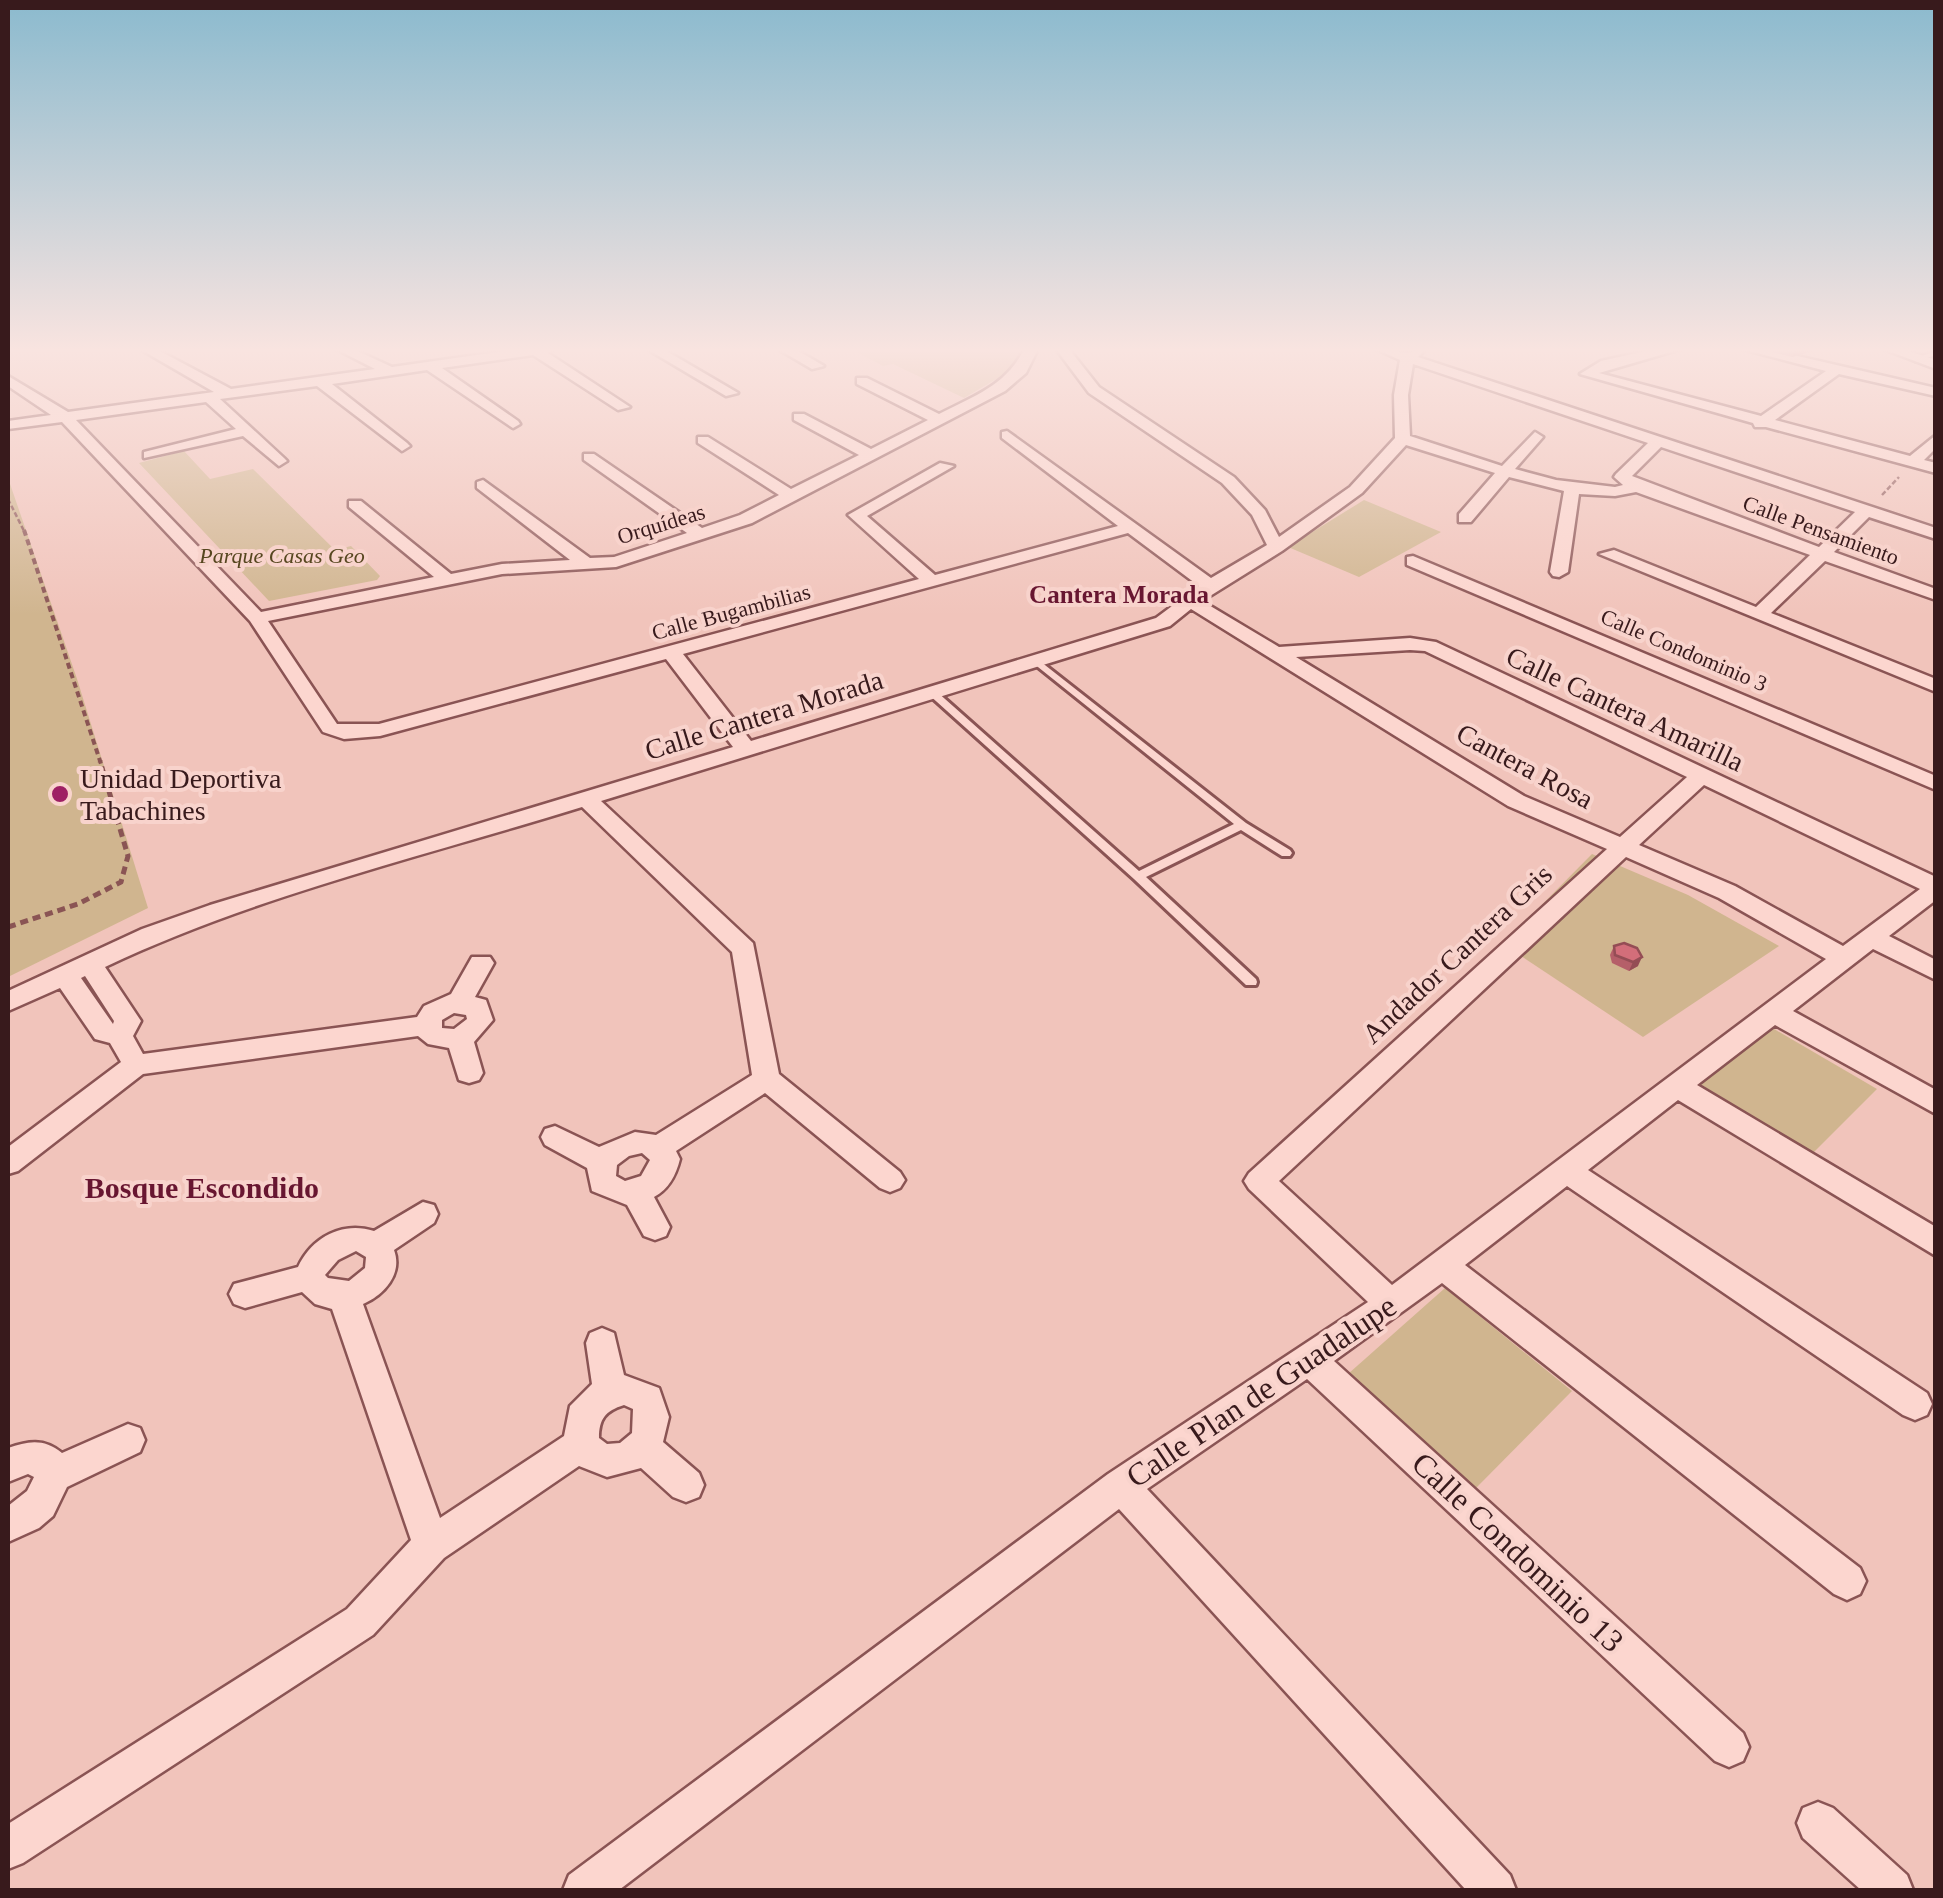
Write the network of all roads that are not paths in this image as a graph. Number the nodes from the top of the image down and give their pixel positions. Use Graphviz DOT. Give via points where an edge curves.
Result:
graph roads {
  1 [pos="1535,437"];
  2 [pos="85,438"];
  3 [pos="224,438"];
  4 [pos="253,438"];
  5 [pos="391,438"];
  6 [pos="839,438"];
  7 [pos="906,438"];
  8 [pos="1010,438"];
  9 [pos="1165,438"];
  10 [pos="1646,438"];
  11 [pos="1823,438"];
  12 [pos="1936,439"];
  13 [pos="703,440"];
  14 [pos="1404,440"];
  15 [pos="1658,442"];
  16 [pos="402,446"];
  17 [pos="872,455"];
  18 [pos="149,456"];
  19 [pos="588,457"];
  20 [pos="1923,459"];
  21 [pos="279,460"];
  22 [pos="946,466"];
  23 [pos="1936,468"];
  24 [pos="1507,470"];
  25 [pos="483,485"];
  26 [pos="1637,487"];
  27 [pos="1572,488"];
  28 [pos="791,496"];
  29 [pos="355,504"];
  30 [pos="1866,511"];
  31 [pos="1465,518"];
  32 [pos="1128,528"];
  33 [pos="1936,534"];
  34 [pos="702,536"];
  35 [pos="1276,547"];
  36 [pos="1608,554"];
  37 [pos="1823,554"];
  38 [pos="1413,561"];
  39 [pos="588,565"];
  40 [pos="1559,572"];
  41 [pos="447,579"];
  42 [pos="931,581"];
  43 [pos="1210,586"];
  44 [pos="1936,595"];
  45 [pos="1190,601"];
  46 [pos="1758,615"];
  47 [pos="256,618"];
  48 [pos="672,652"];
  49 [pos="1277,652"];
  50 [pos="1036,661"];
  51 [pos="1936,686"];
  52 [pos="932,693"];
  53 [pos="747,750"];
  54 [pos="1701,776"];
  55 [pos="1936,784"];
  56 [pos="586,799"];
  57 [pos="1242,825"];
  58 [pos="1619,848"];
  59 [pos="1286,852"];
  60 [pos="1138,876"];
  61 [pos="1936,887"];
  62 [pos="1858,947"];
  63 [pos="481,963"];
  64 [pos="77,969"];
  65 [pos="1936,971"];
  66 [pos="1251,982"];
  67 [pos="8,1002"];
  68 [pos="460,1002"];
  69 [pos="1773,1012"];
  70 [pos="427,1025"];
  71 [pos="459,1038"];
  72 [pos="136,1064"];
  73 [pos="469,1073"];
  74 [pos="766,1079"];
  75 [pos="1676,1086"];
  76 [pos="1936,1103"];
  77 [pos="556,1137"];
  78 [pos="658,1148"];
  79 [pos="602,1162"];
  80 [pos="8,1163"];
  81 [pos="1566,1170"];
  82 [pos="890,1180"];
  83 [pos="636,1192"];
  84 [pos="422,1214"];
  85 [pos="655,1228"];
  86 [pos="1936,1243"];
  87 [pos="377,1246"];
  88 [pos="1442,1266"];
  89 [pos="309,1277"];
  90 [pos="244,1294"];
  91 [pos="344,1296"];
  92 [pos="1391,1304"];
  93 [pos="602,1343"];
  94 [pos="1307,1358"];
  95 [pos="610,1392"];
  96 [pos="1915,1404"];
  97 [pos="128,1440"];
  98 [pos="582,1444"];
  99 [pos="643,1448"];
  100 [pos="8,1465"];
  101 [pos="54,1475"];
  102 [pos="686,1485"];
  103 [pos="1121,1486"];
  104 [pos="8,1524"];
  105 [pos="431,1545"];
  106 [pos="1847,1581"];
  107 [pos="1729,1747"];
  108 [pos="1818,1823"];
  109 [pos="8,1848"];
  110 [pos="584,1890"];
  111 [pos="1495,1890"];
  112 [pos="1892,1890"];
  1 -- 24 [label="street"];
  2 -- 47 [label="street"];
  3 -- 18 [label="street"];
  4 -- 21 [label="street"];
  5 -- 16 [label="street"];
  6 -- 17 [label="street"];
  7 -- 17 [label="street, Orquídeas"];
  8 -- 32 [label="street"];
  9 -- 35 [label="street" via="1228,480 1259,512"];
  10 -- 15 [label="street"];
  11 -- 20 [label="street"];
  12 -- 20 [label="street"];
  13 -- 28 [label="street"];
  14 -- 24 [label="street, Calle Pensamiento"];
  14 -- 35 [label="street, Calle Cantera Morada" via="1356,490"];
  15 -- 26 [label="street" via="1622,474"];
  15 -- 30 [label="street"];
  17 -- 28 [label="street, Orquídeas"];
  19 -- 34 [label="street"];
  20 -- 23 [label="street"];
  22 -- 42 [label="street" via="856,515"];
  24 -- 27 [label="street, Calle Pensamiento"];
  24 -- 31 [label="street"];
  25 -- 39 [label="street"];
  26 -- 27 [label="street, Calle Pensamiento" via="1614,494"];
  26 -- 37 [label="street, Calle Pensamiento"];
  27 -- 40 [label="street"];
  28 -- 34 [label="street, Orquídeas"];
  29 -- 41 [label="street"];
  30 -- 33 [label="street"];
  30 -- 37 [label="street"];
  32 -- 42 [label="street, Calle Bugambilias"];
  32 -- 43 [label="street"];
  34 -- 39 [label="street, Orquídeas"];
  35 -- 43 [label="street, Calle Cantera Morada"];
  36 -- 46 [label="street"];
  37 -- 44 [label="street, Calle Pensamiento"];
  37 -- 46 [label="street"];
  38 -- 55 [label="street, Calle Condominio 3"];
  39 -- 41 [label="street, Orquídeas"];
  41 -- 47 [label="street, Orquídeas"];
  42 -- 48 [label="street, Calle Bugambilias"];
  43 -- 45 [label="street, Calle Cantera Morada"];
  45 -- 49 [label="street, Cantera Rosa"];
  45 -- 50 [label="street, Calle Cantera Morada" via="1164,622"];
  46 -- 51 [label="street"];
  47 -- 48 [label="street, Calle Bugambilias" via="323,721 344,733 380,730"];
  48 -- 53 [label="street"];
  49 -- 54 [label="street, Calle Cantera Amarilla" via="1429,646"];
  49 -- 58 [label="street, Cantera Rosa" via="1496,790"];
  50 -- 52 [label="street, Calle Cantera Morada"];
  50 -- 57 [label="lane"];
  52 -- 53 [label="street, Calle Cantera Morada"];
  52 -- 60 [label="lane"];
  53 -- 56 [label="street, Calle Cantera Morada"];
  54 -- 58 [label="street, Andador Cantera Gris"];
  54 -- 61 [label="street, Calle Cantera Amarilla"];
  56 -- 64 [label="street, Calle Cantera Morada" via="219,911"];
  56 -- 74 [label="street" via="744,949"];
  57 -- 59 [label="lane"];
  57 -- 60 [label="lane"];
  58 -- 62 [label="street, Cantera Rosa"];
  58 -- 92 [label="street, Andador Cantera Gris" via="1260,1182"];
  60 -- 66 [label="lane"];
  61 -- 62 [label="street, Calle Plan de Guadalupe"];
  62 -- 65 [label="street, Cantera Rosa"];
  62 -- 69 [label="street, Calle Plan de Guadalupe"];
  63 -- 68 [label="street"];
  64 -- 67 [label="street, Calle Cantera Morada"];
  64 -- 72 [label="street" via="104,1032 119,1036"];
  68 -- 70 [label="street" via="440,1008"];
  68 -- 71 [label="street" via="477,1007 480,1020"];
  69 -- 75 [label="street, Calle Plan de Guadalupe"];
  69 -- 76 [label="street"];
  70 -- 71 [label="street" via="438,1038"];
  70 -- 72 [label="street"];
  71 -- 73 [label="street"];
  72 -- 80 [label="street"];
  74 -- 78 [label="street"];
  74 -- 82 [label="street"];
  75 -- 81 [label="street, Calle Plan de Guadalupe"];
  75 -- 86 [label="street"];
  77 -- 79 [label="street"];
  78 -- 79 [label="street" via="628,1143"];
  78 -- 83 [label="street" via="663,1173"];
  79 -- 83 [label="street" via="602,1182"];
  81 -- 88 [label="street, Calle Plan de Guadalupe"];
  81 -- 96 [label="street"];
  83 -- 85 [label="street"];
  84 -- 87 [label="street"];
  87 -- 89 [label="street" via="356,1238 333,1244"];
  87 -- 91 [label="street" via="382,1262 376,1276"];
  88 -- 92 [label="street, Calle Plan de Guadalupe"];
  88 -- 106 [label="street"];
  89 -- 90 [label="street"];
  89 -- 91 [label="street" via="315,1290"];
  91 -- 105 [label="street"];
  92 -- 94 [label="street, Calle Plan de Guadalupe"];
  93 -- 95 [label="street"];
  94 -- 103 [label="street, Calle Plan de Guadalupe"];
  94 -- 107 [label="street, Calle Condominio 13"];
  95 -- 98 [label="street" via="582,1417"];
  95 -- 99 [label="street" via="647,1398 656,1418"];
  97 -- 101 [label="street"];
  98 -- 99 [label="street" via="603,1460 622,1460"];
  98 -- 105 [label="street"];
  99 -- 102 [label="street"];
  100 -- 101 [label="street" via="44,1458"];
  101 -- 104 [label="street" via="42,1503"];
  103 -- 110 [label="street, Calle Plan de Guadalupe"];
  103 -- 111 [label="street"];
  105 -- 109 [label="street" via="360,1622"];
  108 -- 112 [label="street"];
}
